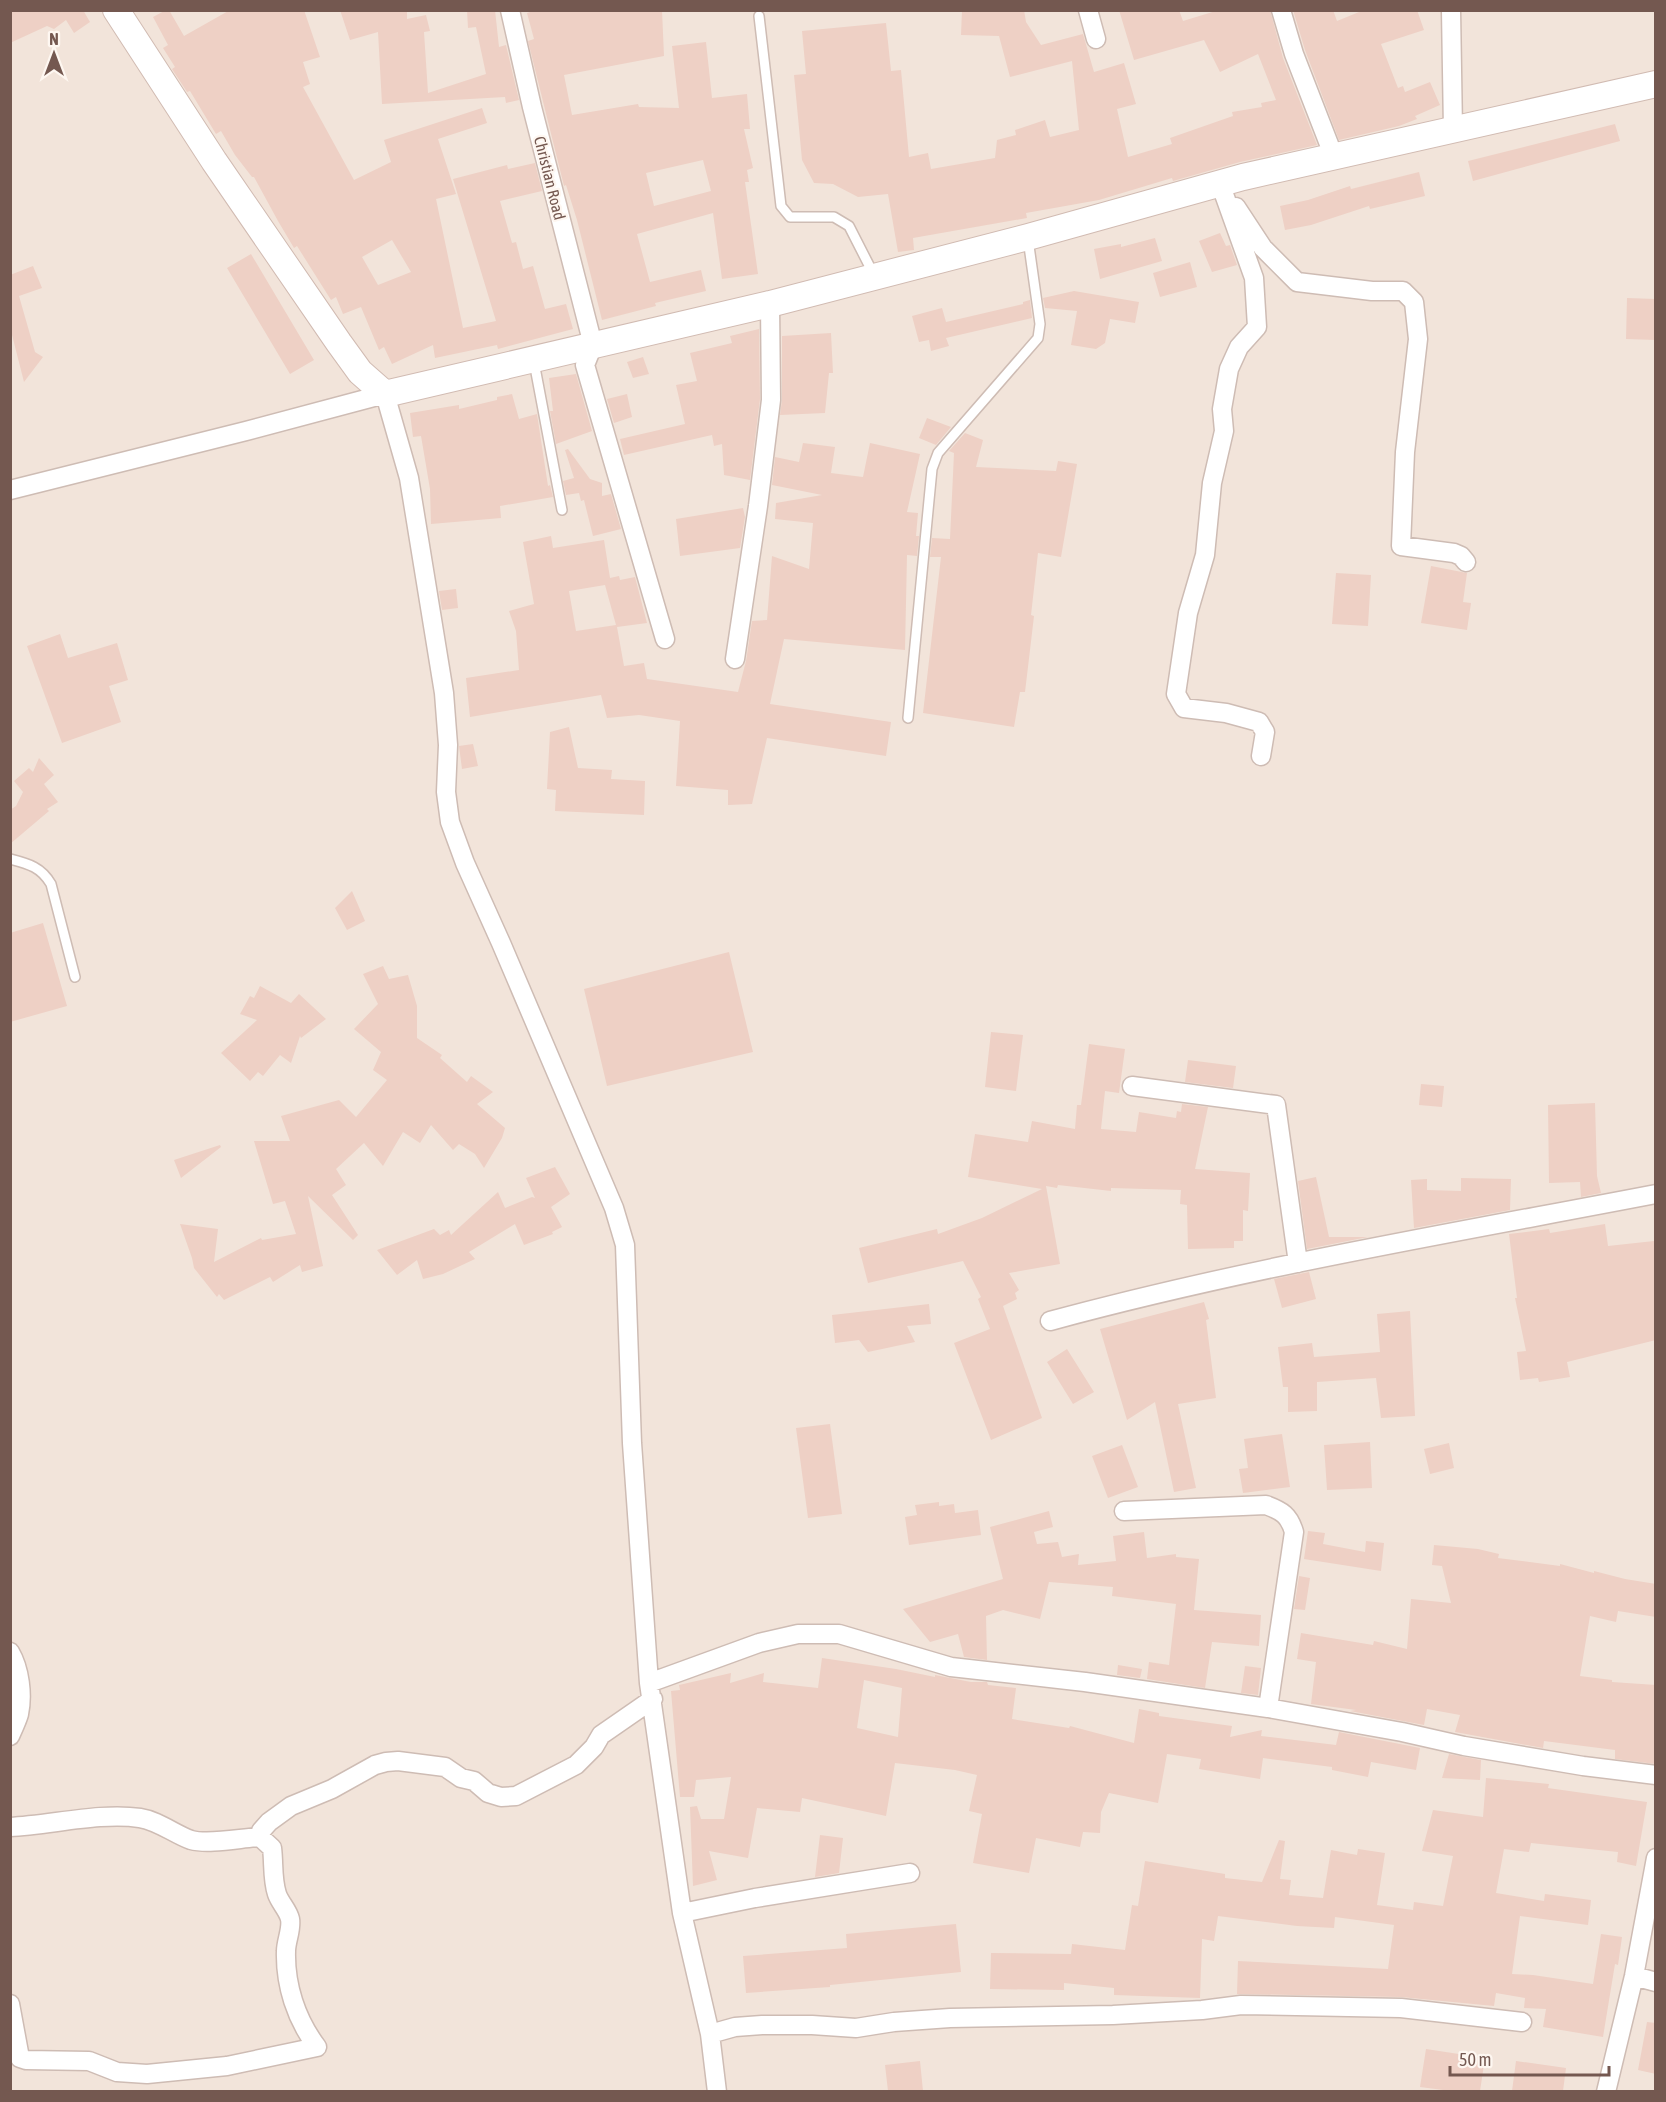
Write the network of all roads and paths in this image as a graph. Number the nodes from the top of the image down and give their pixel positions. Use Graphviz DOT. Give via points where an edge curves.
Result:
graph roads {
  1 [pos="116,10"];
  2 [pos="510,10"];
  3 [pos="1088,10"];
  4 [pos="1281,10"];
  5 [pos="1451,10"];
  6 [pos="759,16"];
  7 [pos="1096,39"];
  8 [pos="1656,84"];
  9 [pos="1453,130"];
  10 [pos="1334,157"];
  11 [pos="1220,183"];
  12 [pos="1028,237"];
  13 [pos="875,276"];
  14 [pos="770,304"];
  15 [pos="593,345"];
  16 [pos="533,359"];
  17 [pos="385,394"];
  18 [pos="10,490"];
  19 [pos="562,510"];
  20 [pos="1466,562"];
  21 [pos="664,639"];
  22 [pos="735,658"];
  23 [pos="908,718"];
  24 [pos="1261,756"];
  25 [pos="10,859"];
  26 [pos="75,977"];
  27 [pos="1132,1086"];
  28 [pos="1656,1194"];
  29 [pos="1298,1263"];
  30 [pos="1050,1321"];
  31 [pos="1124,1510"];
  32 [pos="10,1652"];
  33 [pos="651,1691"];
  34 [pos="1268,1708"];
  35 [pos="10,1736"];
  36 [pos="1656,1774"];
  37 [pos="10,1827"];
  38 [pos="261,1837"];
  39 [pos="1656,1858"];
  40 [pos="910,1873"];
  41 [pos="682,1913"];
  42 [pos="1634,1976"];
  43 [pos="1656,1982"];
  44 [pos="10,2004"];
  45 [pos="1522,2022"];
  46 [pos="710,2034"];
  47 [pos="717,2091"];
  48 [pos="1606,2091"];
  1 -- 17 [label="street" via="339,343 360,372"];
  2 -- 15 [label="street, Christian Road"];
  3 -- 7 [label="street"];
  4 -- 10 [label="street"];
  5 -- 9 [label="street"];
  6 -- 13 [label="lane" via="781,206 790,217 834,217 849,226"];
  8 -- 9 [label="street"];
  9 -- 10 [label="street"];
  10 -- 11 [label="street"];
  11 -- 12 [label="street"];
  11 -- 20 [label="street" via="1263,248 1297,282 1403,291 1414,302 1418,339 1405,452 1401,546 1454,553"];
  11 -- 24 [label="street" via="1254,278 1257,327 1239,348 1229,369 1205,555 1188,612 1176,694 1184,708 1259,722 1265,732"];
  12 -- 13 [label="street"];
  12 -- 23 [label="lane" via="1040,324 1038,338 938,453 932,469"];
  13 -- 14 [label="street"];
  14 -- 15 [label="street"];
  14 -- 22 [label="street" via="771,400"];
  15 -- 16 [label="street"];
  15 -- 21 [label="street" via="585,365"];
  16 -- 17 [label="street"];
  16 -- 19 [label="lane"];
  17 -- 18 [label="street"];
  17 -- 33 [label="street" via="409,478 444,693 450,822 614,1208 625,1245 632,1443"];
  25 -- 26 [label="lane" via="30,864 44,873 51,884"];
  27 -- 29 [label="street" via="1276,1105"];
  28 -- 29 [label="street"];
  29 -- 30 [label="street" via="1135,1298"];
  31 -- 34 [label="street" via="1266,1505 1281,1510 1290,1519 1294,1532"];
  32 -- 35 [label="street" via="19,1677 20,1697 19,1714"];
  33 -- 34 [label="street" via="759,1643 798,1634 839,1634 951,1667"];
  33 -- 38 [label="street" via="601,1736 576,1765 516,1796 488,1794 474,1781 444,1767 386,1762 291,1806 269,1822"];
  33 -- 41 [label="street"];
  34 -- 36 [label="street" via="1464,1746"];
  37 -- 38 [label="street" via="141,1818 191,1840"];
  38 -- 44 [label="street" via="272,1848 276,1889 291,1921 285,1965 290,1995 317,2047 227,2066 147,2074 117,2072 90,2061 26,2060 20,2058"];
  39 -- 42 [label="street"];
  40 -- 41 [label="street"];
  41 -- 46 [label="street"];
  42 -- 43 [label="street"];
  42 -- 48 [label="street"];
  45 -- 46 [label="street" via="1401,2008 1241,2005 1113,2015 950,2018 856,2028 762,2025"];
  46 -- 47 [label="street"];
}
